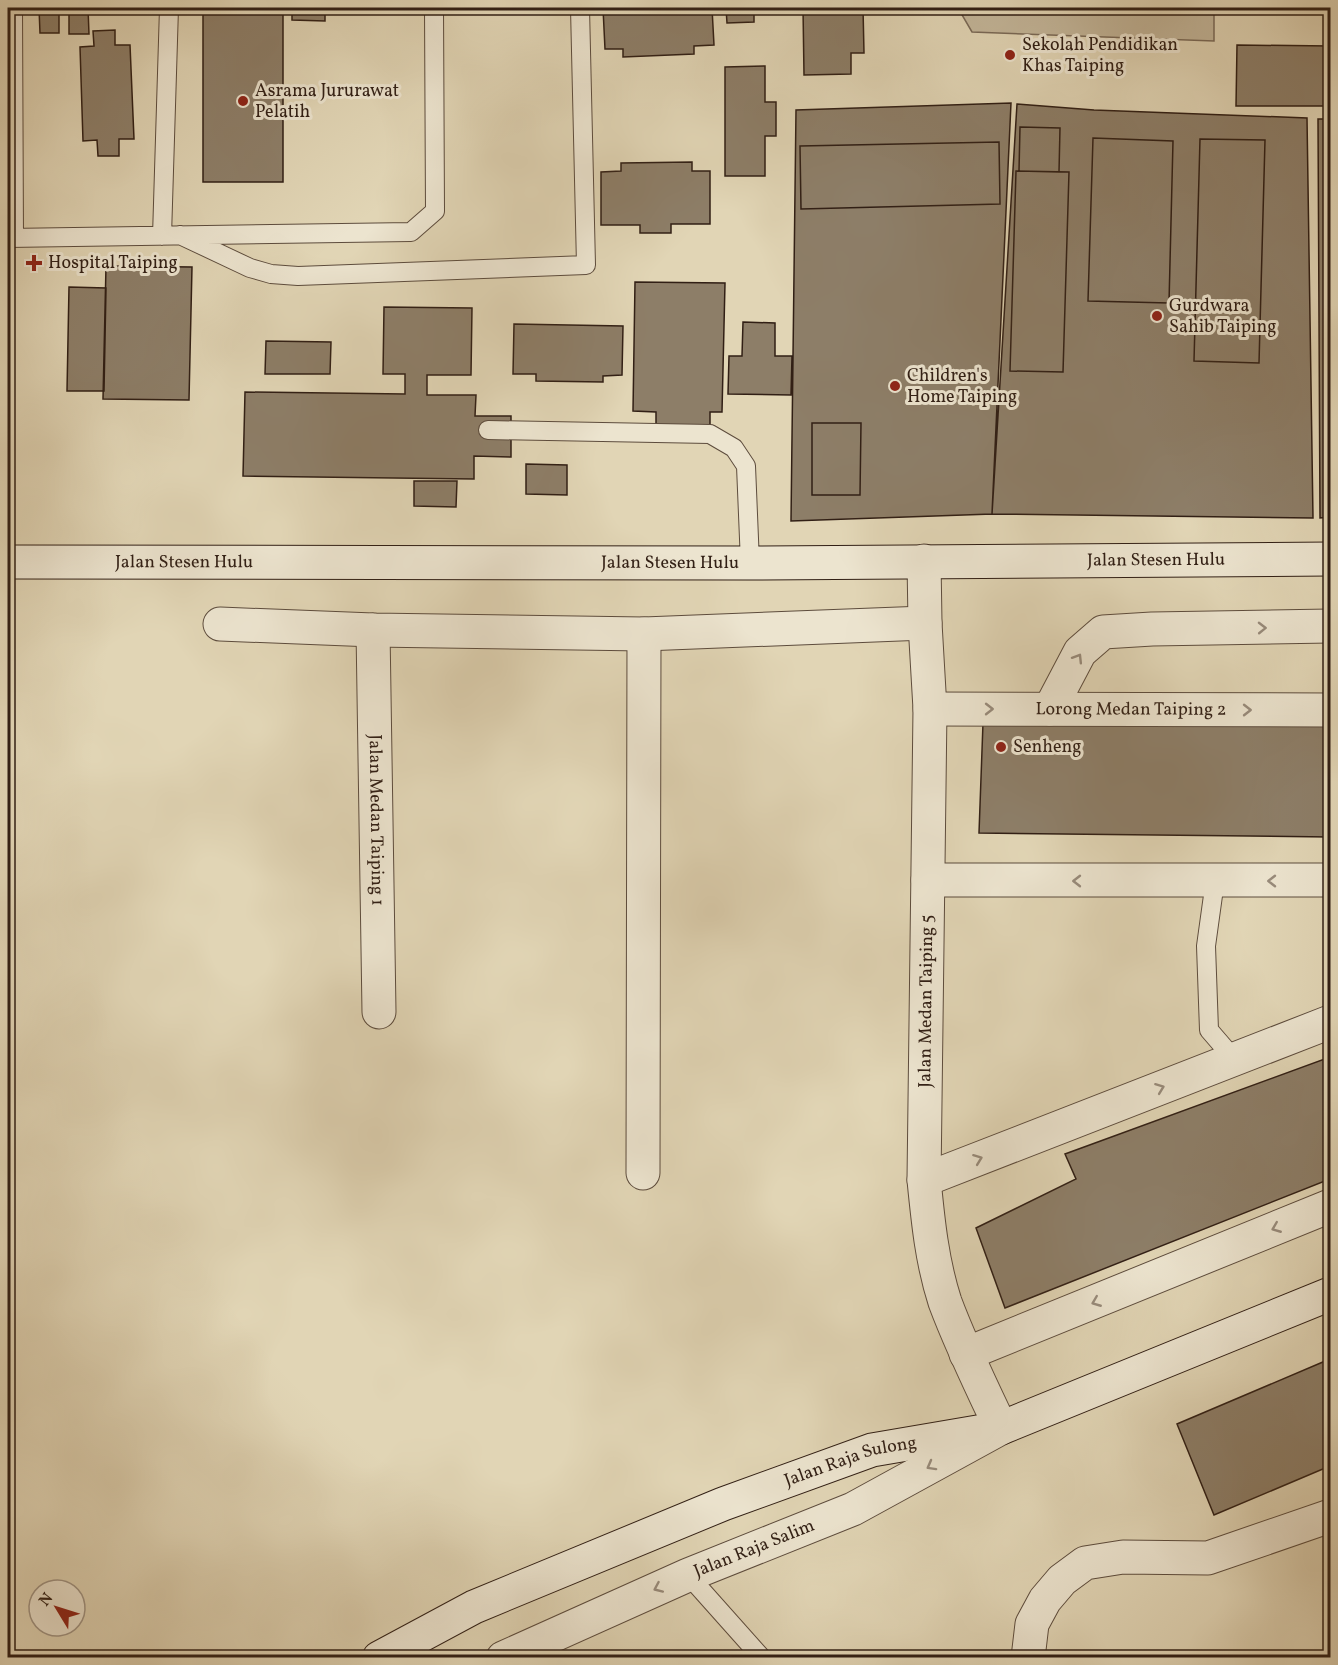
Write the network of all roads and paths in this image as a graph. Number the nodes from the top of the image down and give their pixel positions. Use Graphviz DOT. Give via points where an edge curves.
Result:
graph roads {
  1 [pos="13,8"];
  2 [pos="169,8"];
  3 [pos="434,8"];
  4 [pos="580,8"];
  5 [pos="171,235"];
  6 [pos="10,238"];
  7 [pos="488,430"];
  8 [pos="1330,559"];
  9 [pos="924,561"];
  10 [pos="8,562"];
  11 [pos="750,563"];
  12 [pos="925,623"];
  13 [pos="220,624"];
  14 [pos="1330,626"];
  15 [pos="373,630"];
  16 [pos="644,634"];
  17 [pos="930,709"];
  18 [pos="1050,709"];
  19 [pos="1330,710"];
  20 [pos="928,880"];
  21 [pos="1330,880"];
  22 [pos="1215,881"];
  23 [pos="379,1012"];
  24 [pos="1330,1022"];
  25 [pos="1234,1059"];
  26 [pos="643,1173"];
  27 [pos="924,1180"];
  28 [pos="1330,1206"];
  29 [pos="1330,1294"];
  30 [pos="966,1354"];
  31 [pos="1001,1428"];
  32 [pos="1330,1516"];
  33 [pos="688,1575"];
  34 [pos="379,1658"];
  35 [pos="503,1658"];
  36 [pos="762,1658"];
  37 [pos="1028,1658"];
  1 -- 6 [label="lane"];
  2 -- 5 [label="lane"];
  3 -- 5 [label="lane" via="435,211 411,232"];
  4 -- 5 [label="lane" via="586,265 298,276 250,268"];
  5 -- 6 [label="lane"];
  7 -- 11 [label="lane" via="710,434 734,448 746,466"];
  8 -- 9 [label="street, Jalan Stesen Hulu"];
  9 -- 11 [label="street, Jalan Stesen Hulu"];
  9 -- 12 [label="street, Jalan Medan Taiping 5"];
  10 -- 11 [label="street, Jalan Stesen Hulu"];
  12 -- 16 [label="street"];
  12 -- 17 [label="street, Jalan Medan Taiping 5"];
  13 -- 15 [label="street"];
  18 -- 14 [label="street, one-way" via="1080,652 1103,632"];
  15 -- 16 [label="street"];
  15 -- 23 [label="street, Jalan Medan Taiping 1"];
  16 -- 26 [label="street"];
  17 -- 18 [label="street, Lorong Medan Taiping 2, one-way"];
  17 -- 20 [label="street, Jalan Medan Taiping 5"];
  18 -- 19 [label="street, Lorong Medan Taiping 2, one-way"];
  22 -- 20 [label="street, one-way"];
  20 -- 27 [label="street, Jalan Medan Taiping 5"];
  21 -- 22 [label="street, one-way"];
  22 -- 25 [label="lane" via="1206,946 1209,1030"];
  24 -- 25 [label="street"];
  27 -- 25 [label="street, one-way"];
  27 -- 30 [label="street, Jalan Medan Taiping 5" via="930,1242 945,1300"];
  28 -- 30 [label="street, one-way"];
  29 -- 31 [label="street, Jalan Raja Sulong"];
  30 -- 31 [label="street, Jalan Medan Taiping 5"];
  31 -- 33 [label="street, Jalan Raja Salim, one-way" via="853,1509"];
  31 -- 34 [label="street, Jalan Raja Sulong" via="872,1450 723,1504 474,1607"];
  32 -- 37 [label="street" via="1208,1558 1123,1557 1085,1563 1062,1580 1045,1600 1032,1624"];
  33 -- 35 [label="street, Jalan Raja Salim, one-way"];
  33 -- 36 [label="lane"];
}
